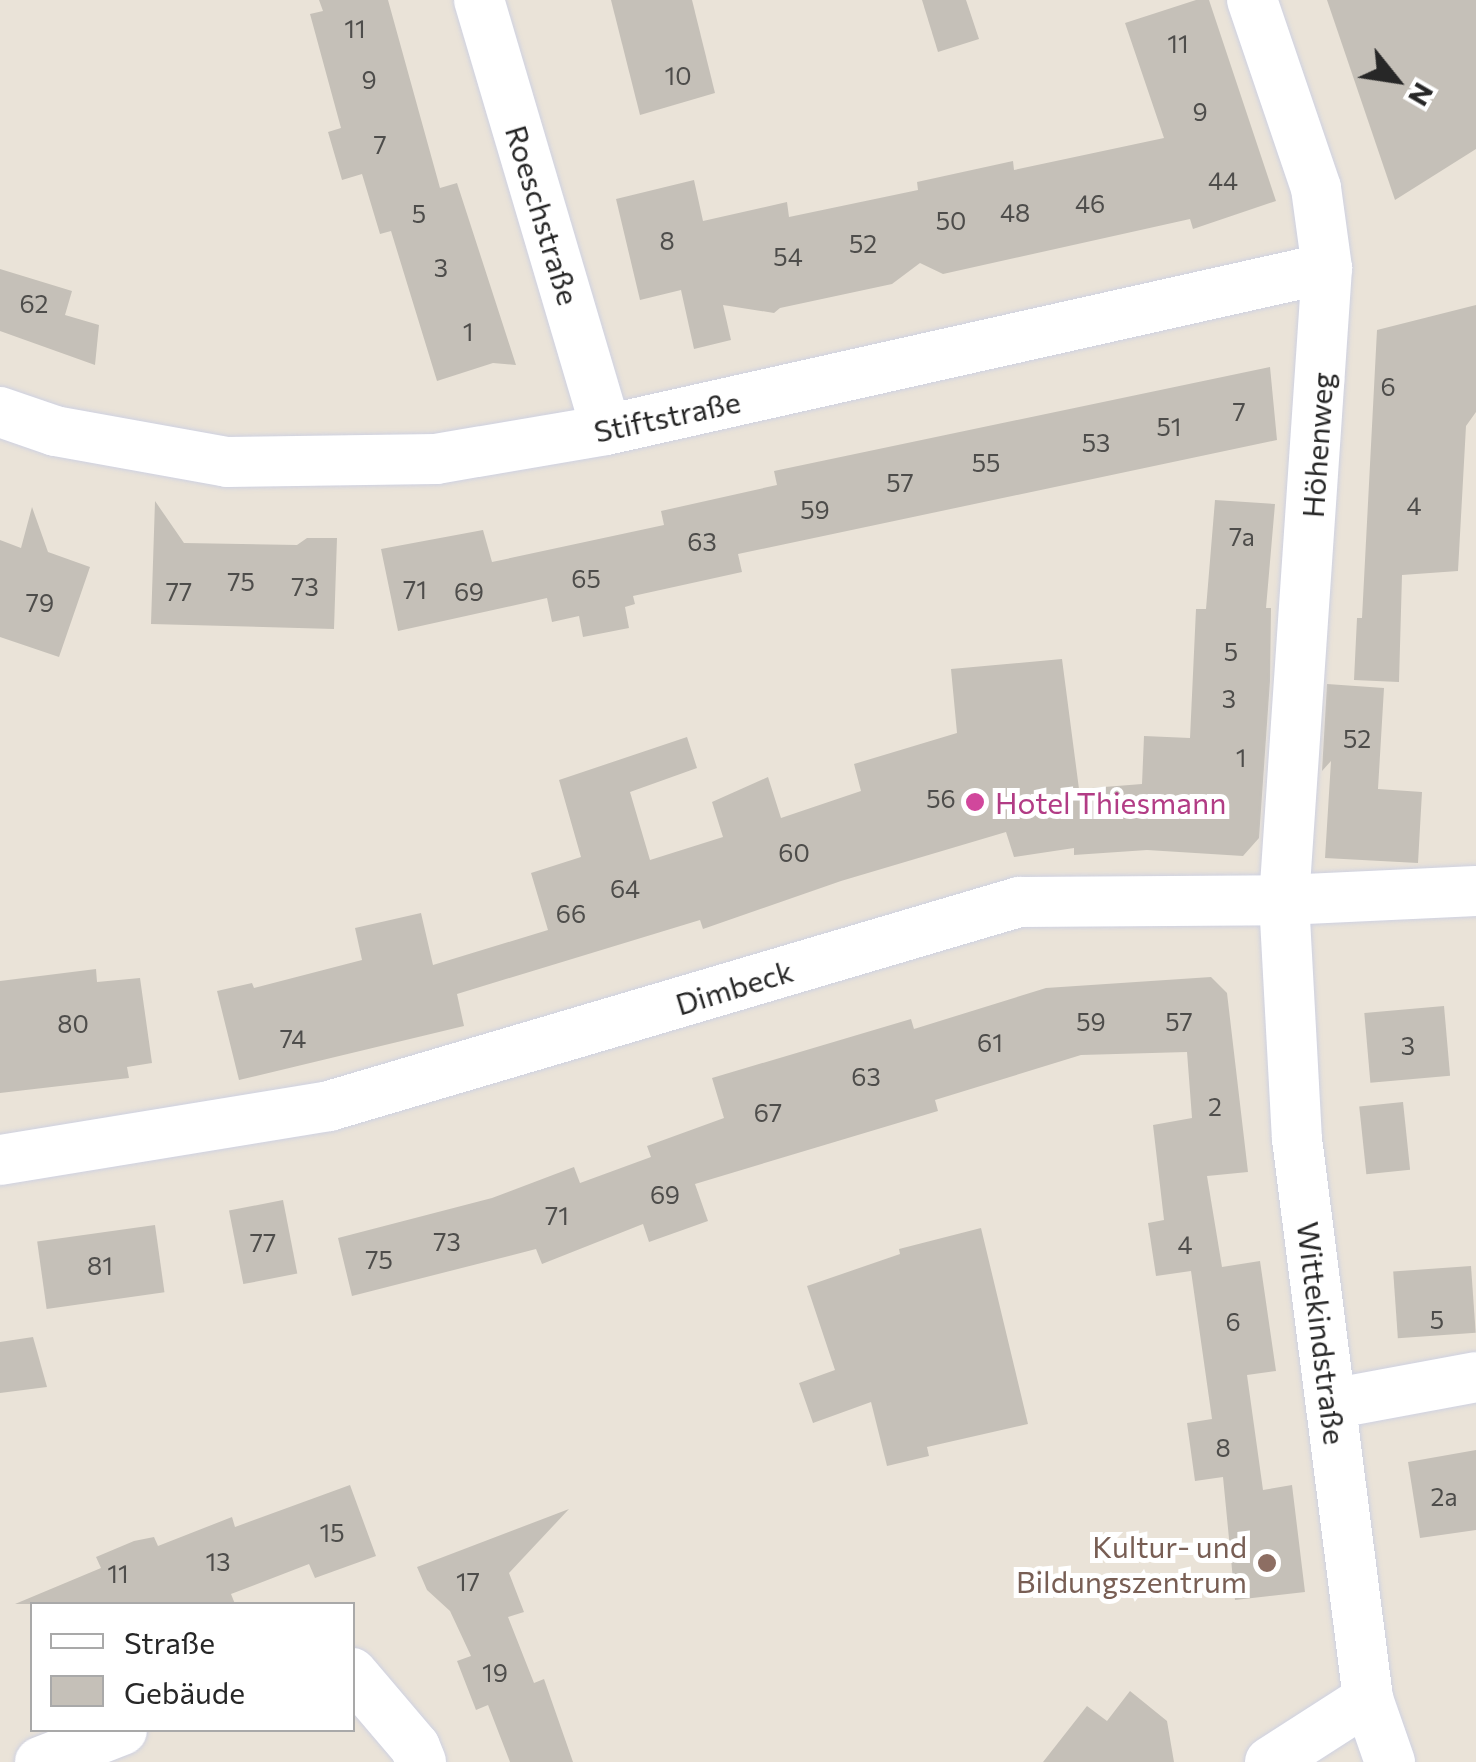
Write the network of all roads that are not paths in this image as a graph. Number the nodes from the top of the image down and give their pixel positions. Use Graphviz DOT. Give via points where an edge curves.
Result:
graph roads {
  1 [pos="479,0"];
  2 [pos="1252,0"];
  3 [pos="1327,268"];
  4 [pos="0,412"];
  5 [pos="606,430"];
  6 [pos="1476,892"];
  7 [pos="1284,900"];
  8 [pos="0,1160"];
  9 [pos="1476,1377"];
  10 [pos="1331,1404"];
  11 [pos="355,1677"];
  12 [pos="1368,1699"];
  13 [pos="117,1732"];
  14 [pos="40,1762"];
  15 [pos="421,1762"];
  16 [pos="1270,1762"];
  17 [pos="1390,1762"];
  1 -- 5 [label="street, Roeschstraße"];
  2 -- 3 [label="street, Höhenweg" via="1316,188"];
  3 -- 5 [label="street, Stiftstraße"];
  3 -- 7 [label="street, Höhenweg"];
  4 -- 5 [label="street, Stiftstraße" via="55,431 227,462 436,459"];
  6 -- 7 [label="street, Dimbeck"];
  7 -- 8 [label="street, Dimbeck" via="1019,902 329,1106"];
  7 -- 10 [label="street, Wittekindstraße" via="1297,1139"];
  9 -- 10 [label="street"];
  10 -- 12 [label="street, Wittekindstraße"];
  11 -- 15 [label="street"];
  12 -- 16 [label="street"];
  12 -- 17 [label="street, Wittekindstraße"];
  13 -- 14 [label="street"];
}
